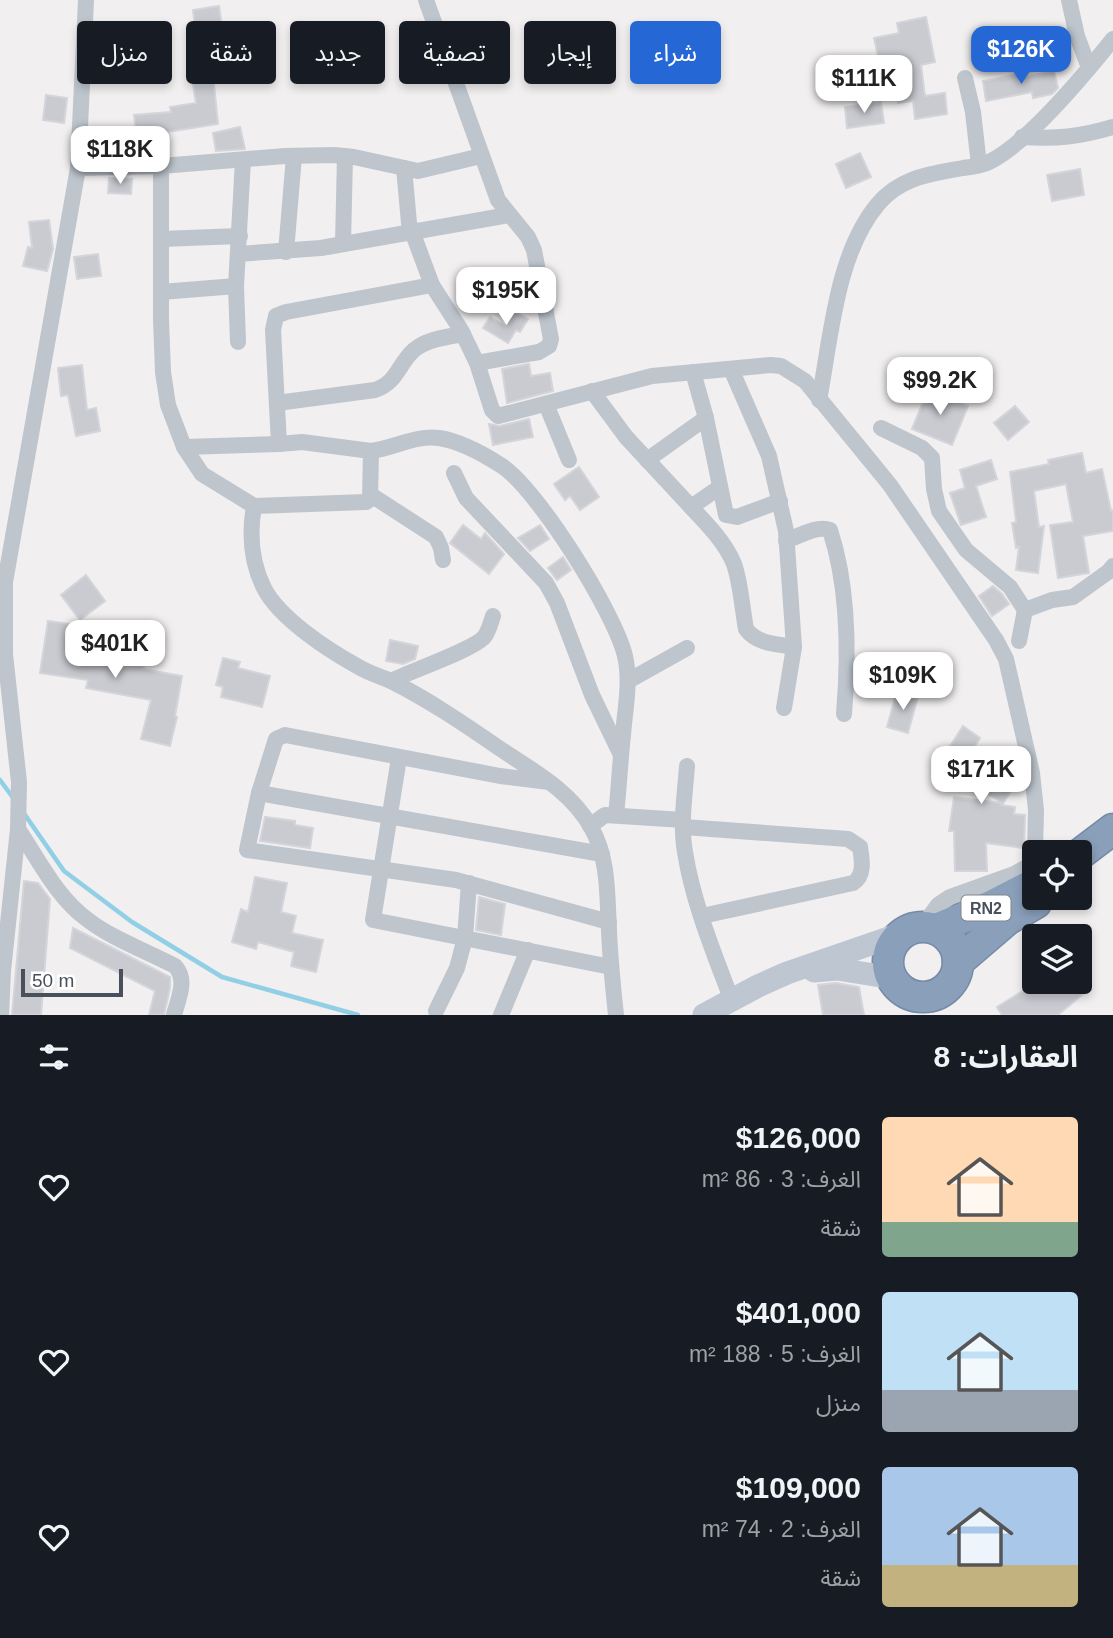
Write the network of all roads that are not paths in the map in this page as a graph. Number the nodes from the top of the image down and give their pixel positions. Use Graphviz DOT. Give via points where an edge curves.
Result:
graph roads {
  1 [pos="86,0"];
  2 [pos="426,0"];
  3 [pos="1069,0"];
  4 [pos="1113,39"];
  5 [pos="1089,68"];
  6 [pos="965,78"];
  7 [pos="1113,127"];
  8 [pos="1022,137"];
  9 [pos="294,156"];
  10 [pos="345,156"];
  11 [pos="481,156"];
  12 [pos="243,160"];
  13 [pos="979,165"];
  14 [pos="161,166"];
  15 [pos="78,168"];
  16 [pos="404,168"];
  17 [pos="509,215"];
  18 [pos="412,232"];
  19 [pos="240,236"];
  20 [pos="161,239"];
  21 [pos="342,244"];
  22 [pos="286,252"];
  23 [pos="238,254"];
  24 [pos="432,285"];
  25 [pos="236,286"];
  26 [pos="161,292"];
  27 [pos="463,334"];
  28 [pos="238,342"];
  29 [pos="477,363"];
  30 [pos="731,369"];
  31 [pos="693,372"];
  32 [pos="592,391"];
  33 [pos="819,400"];
  34 [pos="276,403"];
  35 [pos="546,404"];
  36 [pos="706,418"];
  37 [pos="881,428"];
  38 [pos="279,444"];
  39 [pos="184,447"];
  40 [pos="371,451"];
  41 [pos="569,460"];
  42 [pos="647,460"];
  43 [pos="454,473"];
  44 [pos="720,487"];
  45 [pos="371,495"];
  46 [pos="780,501"];
  47 [pos="254,506"];
  48 [pos="691,507"];
  49 [pos="786,541"];
  50 [pos="443,560"];
  51 [pos="1113,566"];
  52 [pos="2,585"];
  53 [pos="1026,610"];
  54 [pos="493,616"];
  55 [pos="1019,641"];
  56 [pos="794,647"];
  57 [pos="687,649"];
  58 [pos="391,681"];
  59 [pos="628,681"];
  60 [pos="784,708"];
  61 [pos="844,714"];
  62 [pos="621,755"];
  63 [pos="399,758"];
  64 [pos="687,766"];
  65 [pos="553,782"];
  66 [pos="258,793"];
  67 [pos="389,815"];
  68 [pos="615,815"];
  69 [pos="683,823"];
  70 [pos="18,826"];
  71 [pos="590,826"];
  72 [pos="1113,829"];
  73 [pos="1035,840"];
  74 [pos="1092,845"];
  75 [pos="1113,852"];
  76 [pos="601,854"];
  77 [pos="1092,867"];
  78 [pos="7,868"];
  79 [pos="380,869"];
  80 [pos="1022,870"];
  81 [pos="469,884"];
  82 [pos="1022,889"];
  83 [pos="1024,910"];
  84 [pos="702,916"];
  85 [pos="4,919"];
  86 [pos="609,922"];
  87 [pos="921,930"];
  88 [pos="465,938"];
  89 [pos="528,950"];
  90 [pos="958,962"];
  91 [pos="611,967"];
  92 [pos="2,971"];
  93 [pos="787,973"];
  94 [pos="912,999"];
  95 [pos="732,1001"];
  96 [pos="436,1011"];
  97 [pos="1,1015"];
  98 [pos="174,1015"];
  99 [pos="501,1015"];
  100 [pos="616,1015"];
  101 [pos="704,1015"];
  1 -- 15 [label="street"];
  2 -- 11 [label="street"];
  3 -- 5 [label="street"];
  4 -- 5 [label="street"];
  5 -- 8 [label="street"];
  6 -- 13 [label="street"];
  7 -- 8 [label="street" via="1079,137"];
  8 -- 13 [label="street" via="1001,155"];
  9 -- 10 [label="street"];
  9 -- 12 [label="street"];
  9 -- 22 [label="street"];
  10 -- 16 [label="street"];
  10 -- 21 [label="street"];
  11 -- 16 [label="street" via="418,172"];
  11 -- 17 [label="street" via="498,200"];
  12 -- 14 [label="street"];
  12 -- 19 [label="street"];
  13 -- 33 [label="street" via="905,181 878,204 847,262"];
  14 -- 15 [label="street"];
  14 -- 20 [label="street"];
  15 -- 52 [label="street"];
  16 -- 18 [label="street"];
  17 -- 18 [label="street"];
  17 -- 29 [label="street" via="534,250 551,339 540,352"];
  18 -- 21 [label="street"];
  18 -- 24 [label="street"];
  19 -- 20 [label="street"];
  19 -- 23 [label="street"];
  20 -- 26 [label="street"];
  21 -- 22 [label="street"];
  22 -- 23 [label="street"];
  23 -- 25 [label="street"];
  24 -- 27 [label="street"];
  24 -- 34 [label="street" via="276,316 272,330"];
  25 -- 26 [label="street"];
  25 -- 28 [label="street"];
  26 -- 39 [label="street" via="163,372 168,405"];
  27 -- 29 [label="street"];
  27 -- 34 [label="street" via="426,342 386,386"];
  29 -- 35 [label="street" via="495,414"];
  30 -- 31 [label="street"];
  30 -- 33 [label="street" via="781,366 805,381"];
  30 -- 46 [label="street" via="769,456"];
  31 -- 32 [label="street" via="652,376"];
  31 -- 36 [label="street"];
  32 -- 35 [label="street"];
  32 -- 42 [label="street"];
  33 -- 73 [label="street" via="890,485 1006,659 1032,773"];
  34 -- 38 [label="street"];
  35 -- 41 [label="street"];
  36 -- 42 [label="street"];
  36 -- 44 [label="street"];
  37 -- 53 [label="street" via="922,448 932,458 939,511 966,550 1010,587"];
  38 -- 39 [label="street"];
  38 -- 40 [label="street" via="302,442"];
  39 -- 47 [label="street" via="202,474"];
  40 -- 45 [label="street"];
  40 -- 59 [label="street" via="438,438 503,466 530,494 584,570 616,628"];
  42 -- 48 [label="street"];
  43 -- 62 [label="street" via="466,498 547,583"];
  44 -- 46 [label="street" via="729,517"];
  44 -- 48 [label="street"];
  45 -- 47 [label="street" via="366,502"];
  45 -- 50 [label="street" via="436,537"];
  46 -- 49 [label="street"];
  47 -- 58 [label="street" via="250,528 253,555 268,595 322,645"];
  48 -- 56 [label="street" via="733,561 746,629 760,641"];
  49 -- 56 [label="street"];
  49 -- 61 [label="street" via="830,530 846,626"];
  51 -- 53 [label="street" via="1073,597"];
  52 -- 70 [label="street" via="19,782"];
  53 -- 55 [label="street"];
  54 -- 58 [label="street" via="484,638"];
  56 -- 60 [label="street"];
  57 -- 59 [label="street"];
  58 -- 65 [label="street"];
  59 -- 62 [label="street"];
  62 -- 68 [label="street"];
  63 -- 65 [label="street"];
  63 -- 66 [label="street" via="281,736 276,739"];
  63 -- 67 [label="street"];
  64 -- 69 [label="street"];
  65 -- 71 [label="street"];
  66 -- 67 [label="street"];
  66 -- 79 [label="street" via="247,850"];
  67 -- 76 [label="street"];
  67 -- 79 [label="street"];
  68 -- 69 [label="street"];
  68 -- 71 [label="street" via="604,815"];
  69 -- 84 [label="street" via="684,850"];
  69 -- 84 [label="street" via="848,839 860,847 861,873 853,883"];
  70 -- 78 [label="street"];
  70 -- 98 [label="street" via="72,907 89,922 180,972 182,984"];
  71 -- 76 [label="street"];
  72 -- 74 [label="highway"];
  75 -- 77 [label="highway"];
  76 -- 86 [label="street"];
  78 -- 85 [label="street"];
  79 -- 81 [label="street"];
  79 -- 88 [label="street" via="373,920"];
  80 -- 87 [label="street" via="950,897 938,905"];
  81 -- 86 [label="street"];
  81 -- 88 [label="street"];
  82 -- 87 [label="highway, RN2"];
  83 -- 90 [label="highway, RN2"];
  84 -- 95 [label="street"];
  85 -- 92 [label="street"];
  86 -- 91 [label="street"];
  87 -- 90 [label="highway, RN2" via="948,937"];
  87 -- 93 [label="street"];
  87 -- 94 [label="highway" via="894,942 889,954 889,966"];
  88 -- 89 [label="street"];
  88 -- 96 [label="street" via="457,968"];
  89 -- 91 [label="street"];
  89 -- 99 [label="street"];
  90 -- 94 [label="highway, RN2" via="946,988"];
  91 -- 100 [label="street"];
  92 -- 97 [label="street"];
  93 -- 94 [label="street" via="837,969"];
  93 -- 95 [label="street"];
  95 -- 101 [label="street"];
}
